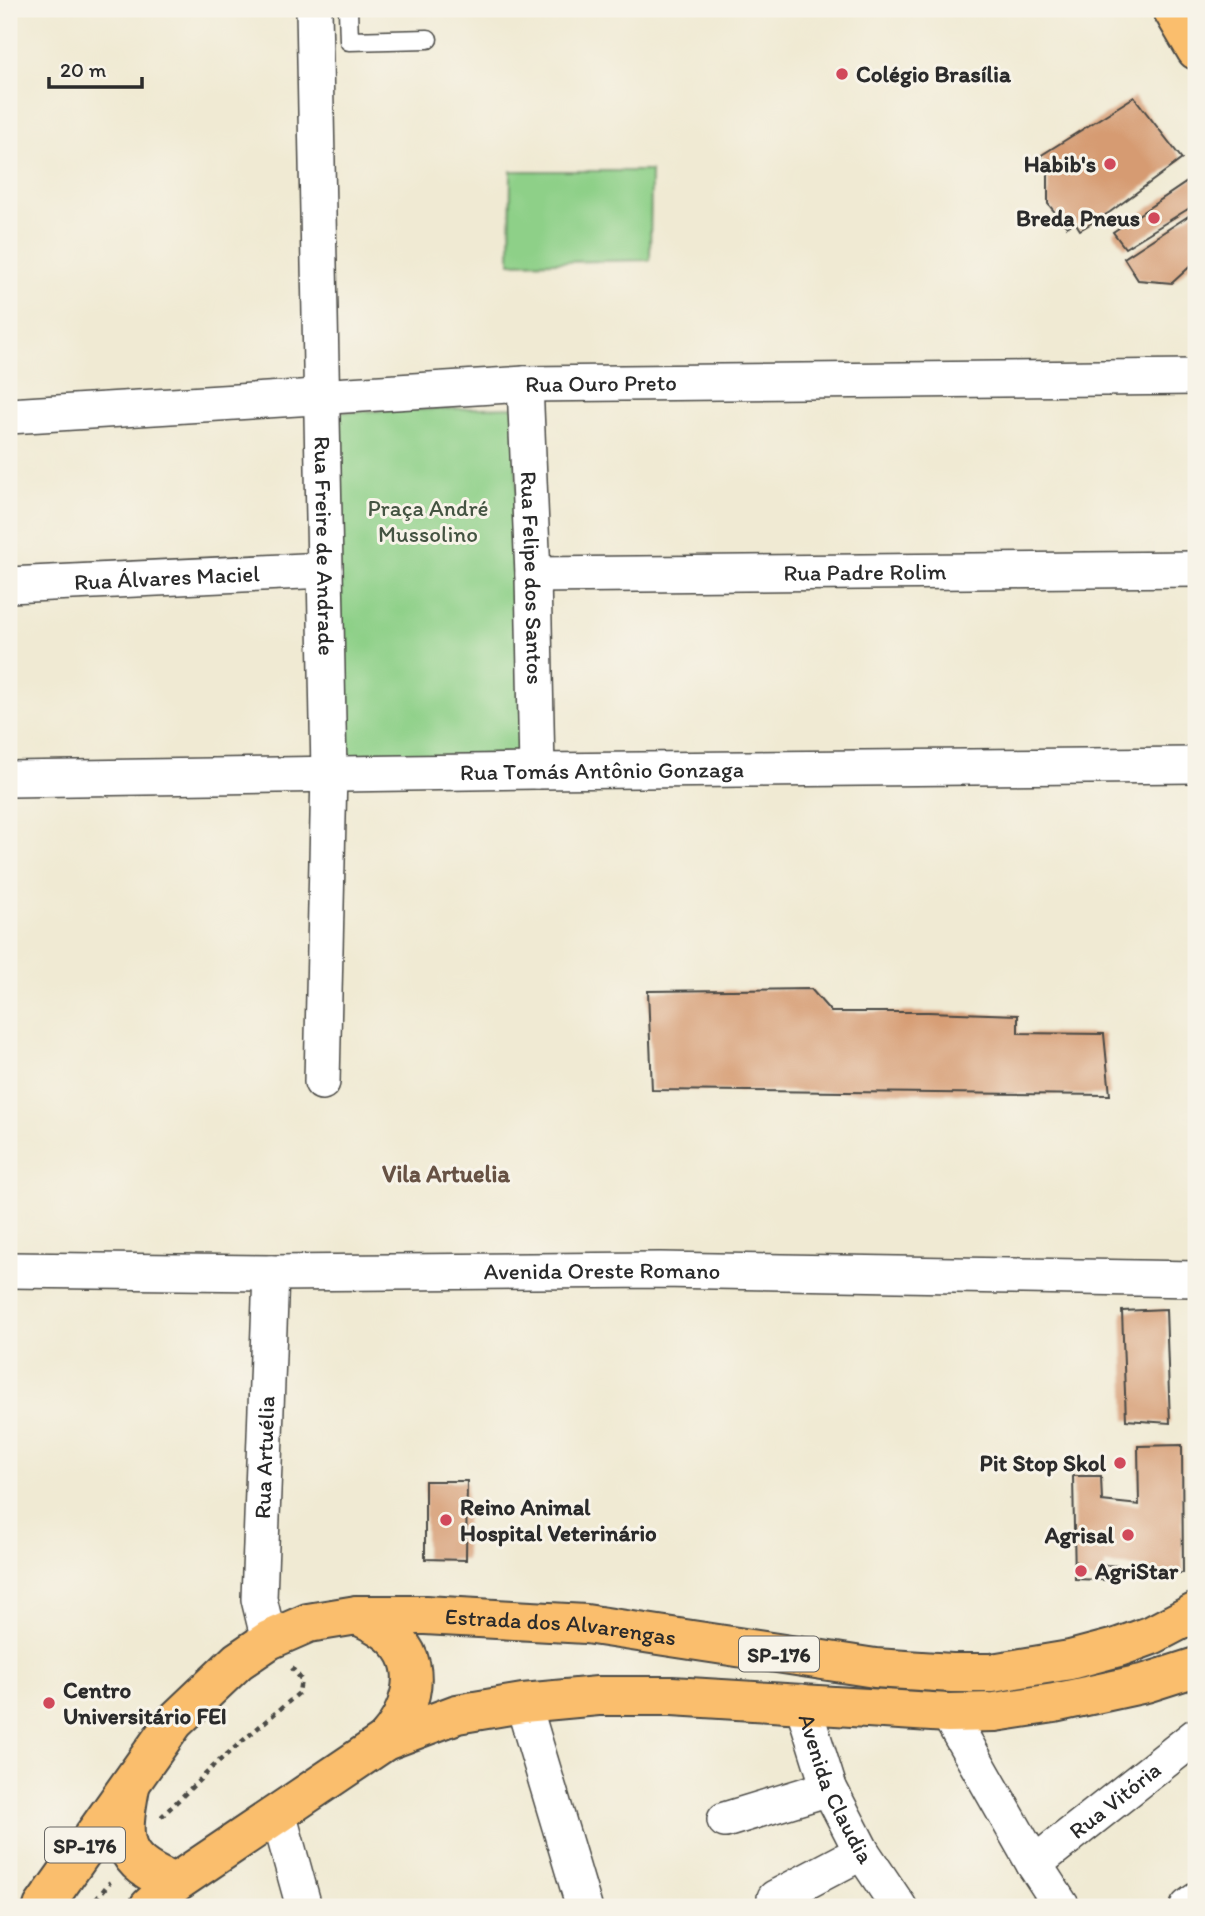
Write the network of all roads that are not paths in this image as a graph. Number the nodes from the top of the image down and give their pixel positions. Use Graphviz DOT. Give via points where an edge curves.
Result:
graph roads {
  1 [pos="314,9"];
  2 [pos="348,9"];
  3 [pos="1172,9"];
  4 [pos="428,38"];
  5 [pos="1196,50"];
  6 [pos="1196,377"];
  7 [pos="525,384"];
  8 [pos="322,395"];
  9 [pos="9,415"];
  10 [pos="1196,569"];
  11 [pos="326,570"];
  12 [pos="533,576"];
  13 [pos="9,585"];
  14 [pos="1196,765"];
  15 [pos="537,771"];
  16 [pos="330,774"];
  17 [pos="9,779"];
  18 [pos="322,1082"];
  19 [pos="9,1270"];
  20 [pos="271,1273"];
  21 [pos="1196,1279"];
  22 [pos="1195,1614"];
  23 [pos="357,1615"];
  24 [pos="269,1640"];
  25 [pos="1196,1667"];
  26 [pos="1146,1683"];
  27 [pos="1196,1687"];
  28 [pos="802,1702"];
  29 [pos="523,1703"];
  30 [pos="948,1713"];
  31 [pos="1196,1736"];
  32 [pos="385,1741"];
  33 [pos="130,1785"];
  34 [pos="829,1788"];
  35 [pos="278,1813"];
  36 [pos="725,1820"];
  37 [pos="862,1852"];
  38 [pos="1034,1864"];
  39 [pos="162,1895"];
  40 [pos="775,1898"];
  41 [pos="1196,1901"];
  42 [pos="43,1907"];
  43 [pos="304,1907"];
  44 [pos="584,1907"];
  45 [pos="899,1907"];
  46 [pos="1062,1907"];
  47 [pos="1188,1907"];
  1 -- 8 [label="street, Rua Freire de Andrade"];
  2 -- 4 [label="lane" via="349,41"];
  3 -- 5 [label="main road"];
  6 -- 7 [label="street, Rua Ouro Preto"];
  7 -- 8 [label="street, Rua Ouro Preto"];
  7 -- 12 [label="street, Rua Felipe dos Santos"];
  8 -- 9 [label="street, Rua Ouro Preto"];
  8 -- 11 [label="street, Rua Freire de Andrade"];
  10 -- 12 [label="street, Rua Padre Rolim"];
  11 -- 13 [label="street, Rua Álvares Maciel"];
  11 -- 16 [label="street, Rua Freire de Andrade"];
  12 -- 15 [label="street, Rua Felipe dos Santos"];
  14 -- 15 [label="street, Rua Tomás Antônio Gonzaga"];
  15 -- 16 [label="street, Rua Tomás Antônio Gonzaga"];
  16 -- 17 [label="street, Rua Tomás Antônio Gonzaga"];
  16 -- 18 [label="street, Rua Freire de Andrade"];
  19 -- 20 [label="street, Avenida Oreste Romano"];
  20 -- 21 [label="street, Avenida Oreste Romano" via="660,1270"];
  20 -- 24 [label="street, Rua Artuélia" via="259,1599"];
  22 -- 23 [label="main road, Estrada dos Alvarengas / SP-176" via="1130,1643 1070,1660 992,1673 852,1665 586,1624"];
  23 -- 24 [label="main road, Estrada dos Alvarengas / SP-176" via="307,1623"];
  23 -- 32 [label="main road" via="398,1641 410,1666 405,1714"];
  24 -- 33 [label="main road, Estrada dos Alvarengas / SP-176" via="238,1661 174,1722"];
  25 -- 26 [label="main road, SP-176"];
  26 -- 27 [label="main road"];
  26 -- 30 [label="main road, SP-176" via="995,1712"];
  28 -- 29 [label="main road, SP-176" via="598,1696"];
  28 -- 30 [label="main road, SP-176"];
  28 -- 34 [label="street, Avenida Claudia"];
  29 -- 32 [label="main road, SP-176" via="457,1714"];
  29 -- 44 [label="street"];
  30 -- 38 [label="street"];
  31 -- 38 [label="street, Rua Vitória"];
  32 -- 35 [label="main road, SP-176"];
  33 -- 39 [label="main road" via="125,1840"];
  33 -- 42 [label="main road, Estrada dos Alvarengas / SP-176"];
  34 -- 36 [label="street"];
  34 -- 37 [label="street, Avenida Claudia"];
  35 -- 39 [label="main road, SP-176"];
  35 -- 43 [label="street"];
  37 -- 40 [label="street"];
  37 -- 45 [label="street, Avenida Claudia"];
  38 -- 46 [label="street"];
  41 -- 47 [label="street"];
}
